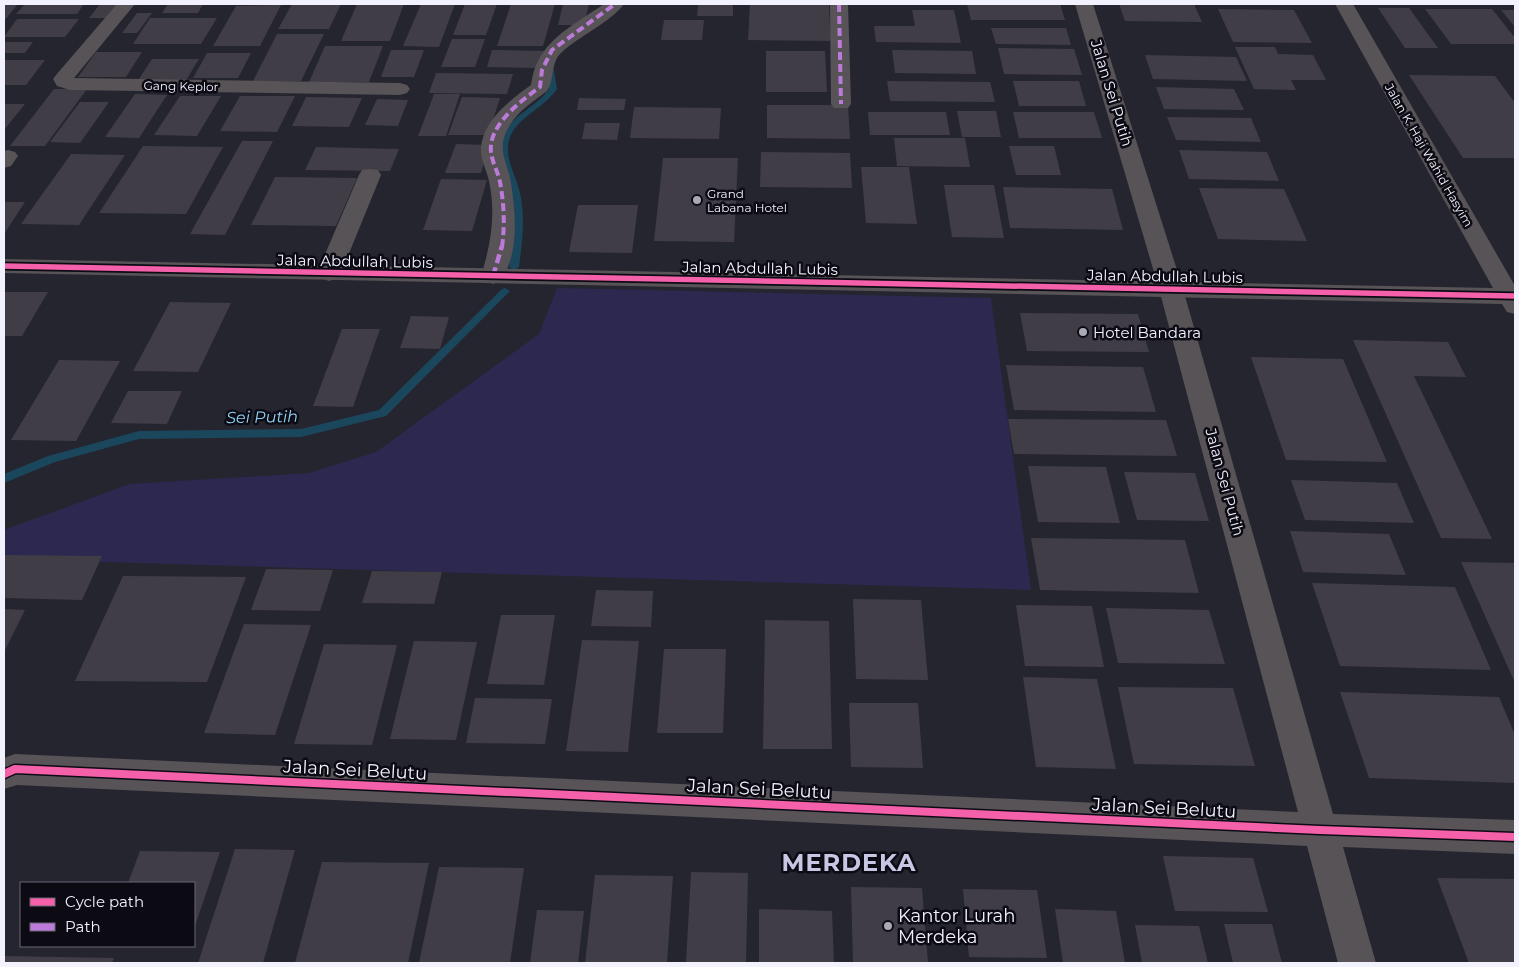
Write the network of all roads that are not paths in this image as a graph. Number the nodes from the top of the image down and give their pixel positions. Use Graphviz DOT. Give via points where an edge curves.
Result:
graph roads {
  1 [pos="126,4"];
  2 [pos="615,4"];
  3 [pos="839,4"];
  4 [pos="1084,4"];
  5 [pos="1344,4"];
  6 [pos="400,89"];
  7 [pos="841,104"];
  8 [pos="370,175"];
  9 [pos="4,266"];
  10 [pos="329,273"];
  11 [pos="493,276"];
  12 [pos="1171,289"];
  13 [pos="1513,300"];
  14 [pos="4,774"];
  15 [pos="1320,830"];
  16 [pos="1515,837"];
  17 [pos="1357,963"];
  1 -- 6 [label="street, Gang Keplor" via="63,79 64,82"];
  2 -- 11 [label="street" via="552,50 542,70 540,86 511,109 499,126 491,152 500,181 504,222 502,246"];
  3 -- 7 [label="street"];
  4 -- 12 [label="street, Jalan Sei Putih"];
  5 -- 13 [label="street, Jalan K. Haji Wahid Hasyim"];
  8 -- 10 [label="street"];
  9 -- 10 [label="street, Jalan Abdullah Lubis"];
  10 -- 11 [label="street, Jalan Abdullah Lubis"];
  11 -- 12 [label="street, Jalan Abdullah Lubis"];
  12 -- 13 [label="street, Jalan Abdullah Lubis"];
  12 -- 15 [label="street, Jalan Sei Putih"];
  14 -- 15 [label="street, Jalan Sei Belutu" via="15,769"];
  15 -- 16 [label="street, Jalan Sei Belutu"];
  15 -- 17 [label="street, Jalan Sei Putih"];
}
